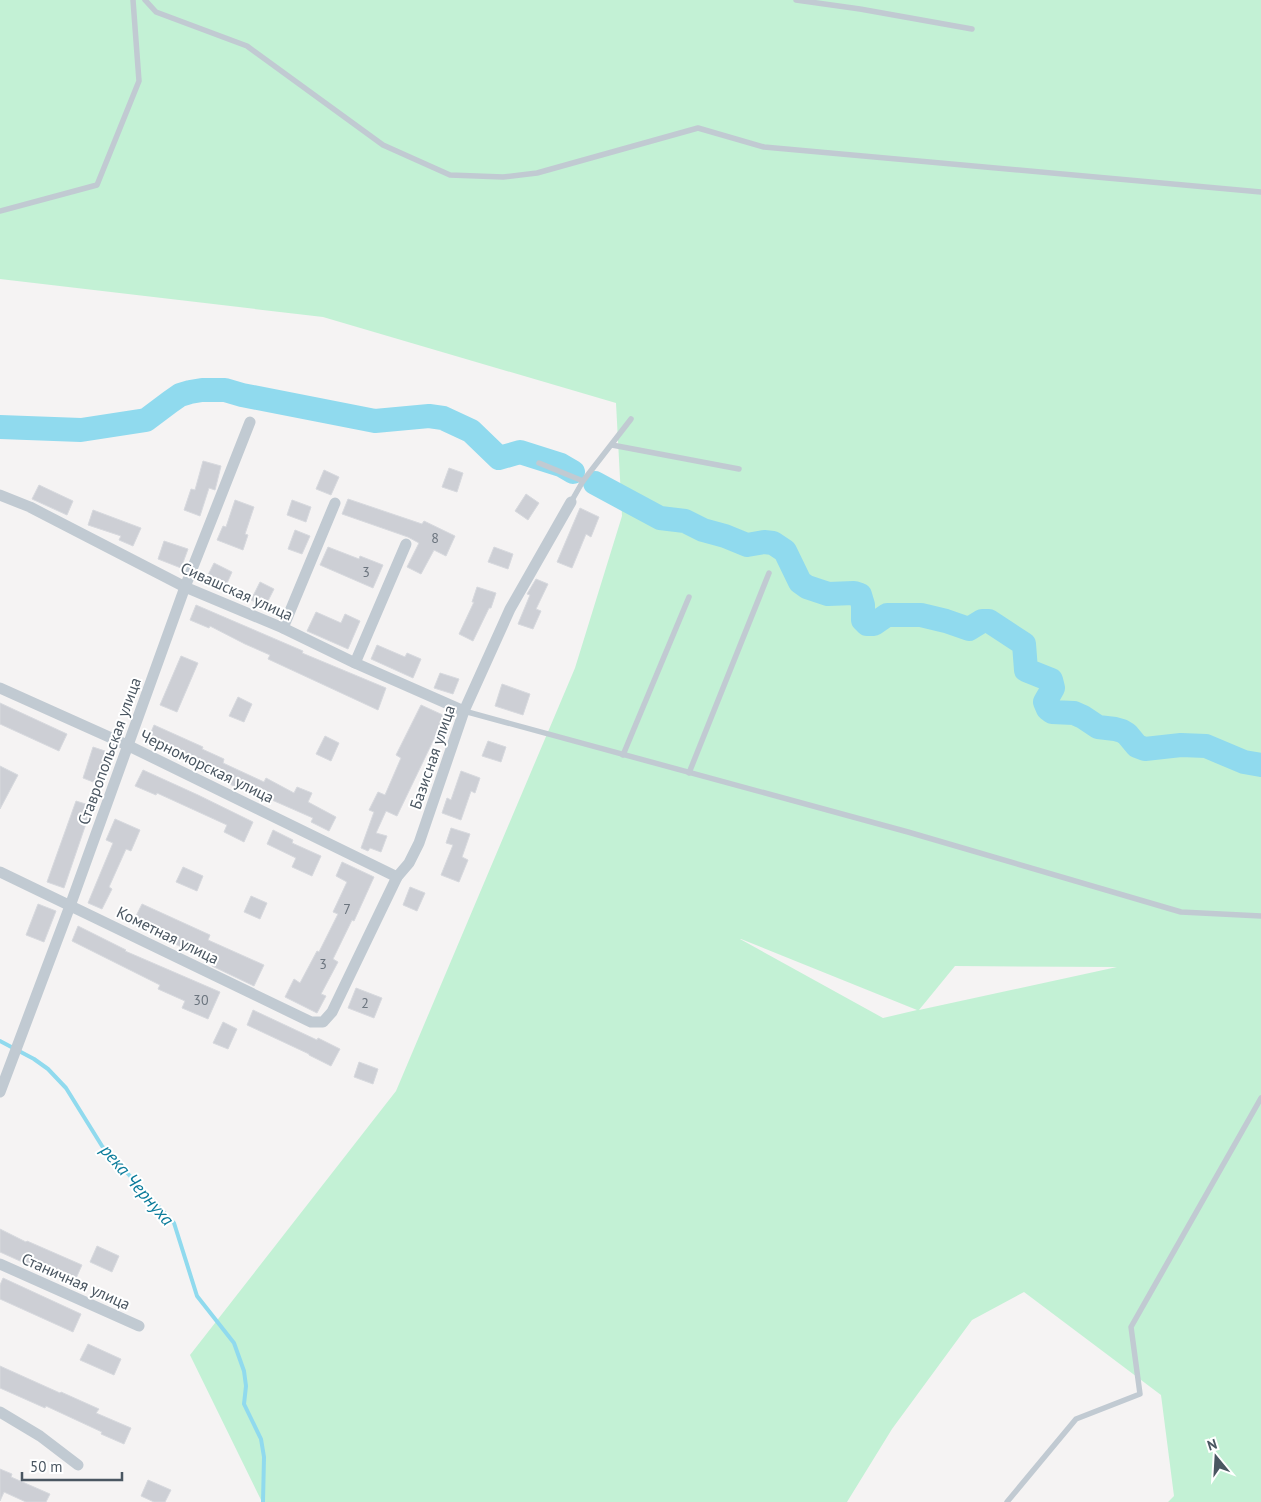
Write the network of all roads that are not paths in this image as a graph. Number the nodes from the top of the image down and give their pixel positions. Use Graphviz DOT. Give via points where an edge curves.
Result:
graph roads {
  1 [pos="134,0"];
  2 [pos="145,0"];
  3 [pos="796,0"];
  4 [pos="972,29"];
  5 [pos="1261,192"];
  6 [pos="0,211"];
  7 [pos="631,419"];
  8 [pos="250,422"];
  9 [pos="612,445"];
  10 [pos="539,463"];
  11 [pos="739,469"];
  12 [pos="583,481"];
  13 [pos="0,495"];
  14 [pos="571,502"];
  15 [pos="336,503"];
  16 [pos="406,544"];
  17 [pos="769,573"];
  18 [pos="185,588"];
  19 [pos="689,597"];
  20 [pos="283,628"];
  21 [pos="355,664"];
  22 [pos="0,688"];
  23 [pos="464,711"];
  24 [pos="127,746"];
  25 [pos="623,755"];
  26 [pos="689,772"];
  27 [pos="0,872"];
  28 [pos="397,876"];
  29 [pos="70,906"];
  30 [pos="1261,916"];
  31 [pos="323,1022"];
  32 [pos="0,1092"];
  33 [pos="1261,1098"];
  34 [pos="0,1264"];
  35 [pos="139,1326"];
  36 [pos="0,1412"];
  37 [pos="78,1465"];
  38 [pos="1007,1502"];
  1 -- 6 [label="lane" via="139,80 97,184"];
  2 -- 5 [label="lane" via="156,12 247,46 383,145 450,175 503,177 537,173 698,128 764,147"];
  3 -- 4 [label="lane"];
  7 -- 9 [label="lane"];
  8 -- 18 [label="street, Ставропольская улица"];
  9 -- 11 [label="lane"];
  9 -- 12 [label="lane"];
  10 -- 12 [label="lane"];
  12 -- 14 [label="lane"];
  13 -- 18 [label="street, Сивашская улица"];
  14 -- 23 [label="street, Базисная улица" via="510,609"];
  15 -- 20 [label="street"];
  16 -- 21 [label="street"];
  17 -- 26 [label="lane"];
  18 -- 20 [label="street, Сивашская улица"];
  18 -- 24 [label="street, Ставропольская улица"];
  19 -- 25 [label="lane"];
  20 -- 21 [label="street, Сивашская улица"];
  21 -- 23 [label="street, Сивашская улица"];
  22 -- 24 [label="street, Черноморская улица"];
  23 -- 25 [label="lane"];
  23 -- 28 [label="street, Базисная улица" via="419,843 409,863"];
  24 -- 28 [label="street, Черноморская улица"];
  24 -- 29 [label="street, Ставропольская улица"];
  25 -- 26 [label="lane"];
  26 -- 30 [label="lane" via="1181,912"];
  27 -- 29 [label="street, Кометная улица"];
  28 -- 31 [label="street, Базисная улица" via="332,1012"];
  29 -- 31 [label="street, Кометная улица" via="311,1022"];
  29 -- 32 [label="street, Ставропольская улица"];
  33 -- 38 [label="lane" via="1131,1327 1140,1394 1076,1419"];
  34 -- 35 [label="street, Станичная улица"];
  36 -- 37 [label="street" via="40,1436"];
}
